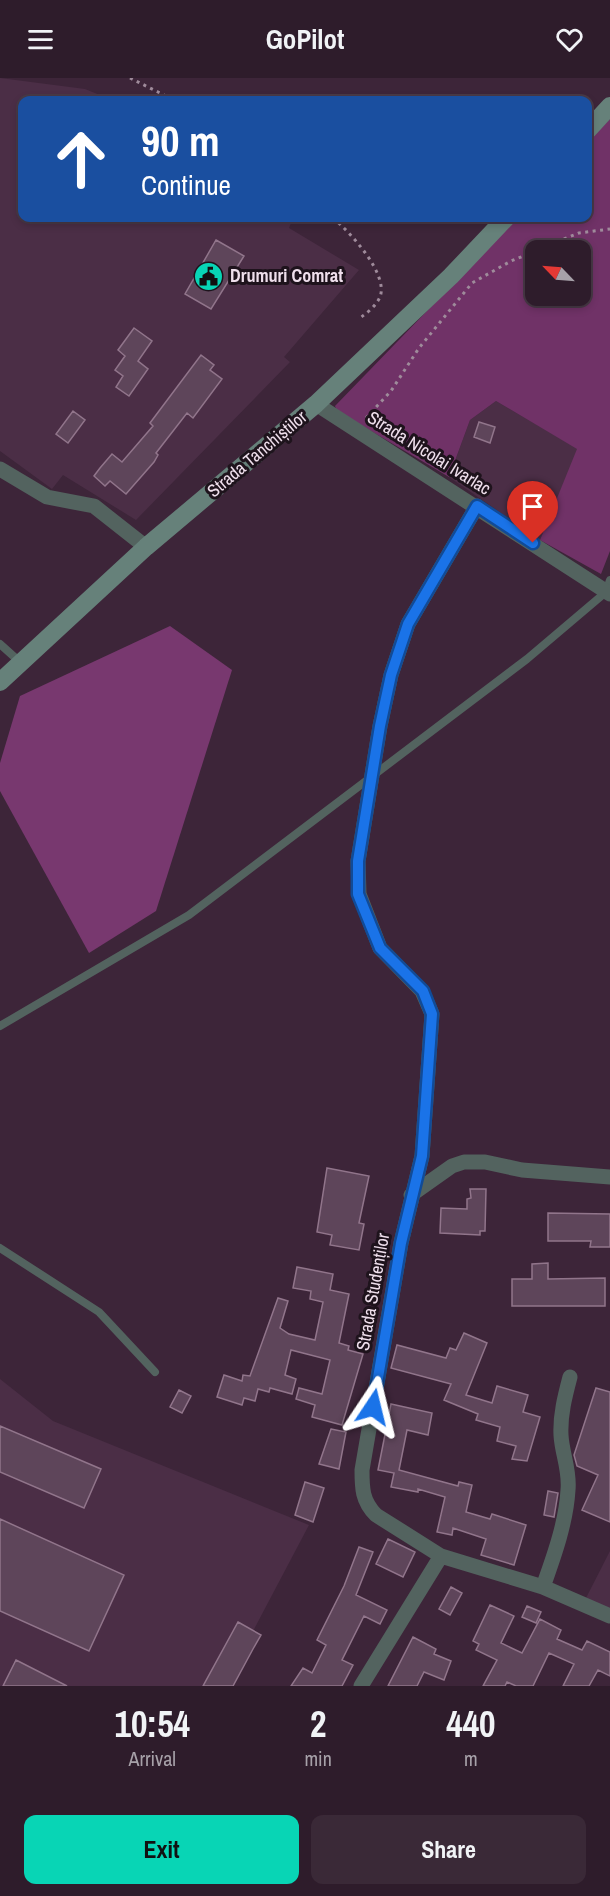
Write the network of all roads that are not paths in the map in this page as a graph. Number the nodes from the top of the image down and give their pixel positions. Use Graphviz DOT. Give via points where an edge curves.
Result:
graph roads {
  1 [pos="610,106"];
  2 [pos="592,126"];
  3 [pos="502,222"];
  4 [pos="316,404"];
  5 [pos="0,469"];
  6 [pos="477,506"];
  7 [pos="146,547"];
  8 [pos="609,589"];
  9 [pos="0,644"];
  10 [pos="20,662"];
  11 [pos="0,682"];
  12 [pos="373,774"];
  13 [pos="0,1026"];
  14 [pos="610,1177"];
  15 [pos="411,1195"];
  16 [pos="0,1248"];
  17 [pos="155,1372"];
  18 [pos="570,1377"];
  19 [pos="441,1556"];
  20 [pos="543,1587"];
  21 [pos="610,1616"];
  22 [pos="361,1686"];
  1 -- 2 [label="street"];
  3 -- 4 [label="street, Strada Tanchiștilor"];
  4 -- 6 [label="street, Strada Nicolai Ivarlac"];
  4 -- 7 [label="street, Strada Tanchiștilor"];
  5 -- 7 [label="street" via="47,496 94,506"];
  6 -- 8 [label="street, Strada Nicolai Ivarlac"];
  6 -- 12 [label="street, Strada Studenților" via="408,624 391,675"];
  7 -- 10 [label="street, Strada Tanchiștilor"];
  8 -- 12 [label="lane" via="527,659"];
  9 -- 10 [label="lane"];
  10 -- 11 [label="street, Strada Tanchiștilor"];
  12 -- 13 [label="lane" via="189,915"];
  12 -- 15 [label="street, Strada Studenților" via="358,861 358,894 380,948 423,991 432,1014 424,1138"];
  14 -- 15 [label="street" via="464,1162"];
  15 -- 19 [label="street, Strada Studenților" via="362,1485 368,1507 376,1515"];
  16 -- 17 [label="lane" via="99,1312"];
  18 -- 20 [label="street" via="562,1409 561,1437 568,1490 558,1544"];
  19 -- 20 [label="street, Strada Studenților"];
  19 -- 22 [label="street"];
  20 -- 21 [label="street, Strada Studenților"];
}
